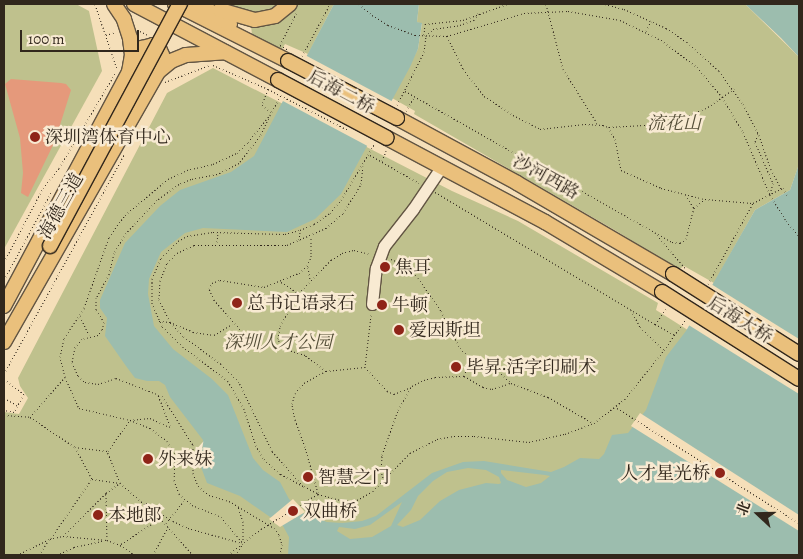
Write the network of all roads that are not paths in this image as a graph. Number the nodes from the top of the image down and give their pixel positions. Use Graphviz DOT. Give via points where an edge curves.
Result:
graph roads {
  1 [pos="114,4"];
  2 [pos="134,4"];
  3 [pos="175,4"];
  4 [pos="180,4"];
  5 [pos="199,4"];
  6 [pos="205,4"];
  7 [pos="293,8"];
  8 [pos="225,52"];
  9 [pos="294,61"];
  10 [pos="123,71"];
  11 [pos="157,83"];
  12 [pos="399,113"];
  13 [pos="442,166"];
  14 [pos="26,264"];
  15 [pos="39,271"];
  16 [pos="673,274"];
  17 [pos="26,302"];
  18 [pos="372,304"];
  19 [pos="4,306"];
  20 [pos="4,342"];
  21 [pos="799,354"];
  22 [pos="799,379"];
  1 -- 10 [label="main road, 海德三道" via="130,38 132,55"];
  2 -- 8 [label="main road"];
  3 -- 9 [label="main road"];
  4 -- 15 [label="main road, bridge"];
  5 -- 9 [label="main road"];
  6 -- 7 [label="main road" via="255,20"];
  8 -- 11 [label="main road, 海德三道" via="200,52 178,58 164,66"];
  8 -- 13 [label="main road, 后海二桥, bridge" via="273,85 382,143"];
  9 -- 12 [label="main road, 后海二桥, bridge"];
  10 -- 11 [label="main road" via="142,48 154,45 160,50 162,59"];
  10 -- 14 [label="main road, 海德三道"];
  11 -- 17 [label="main road, 海德三道"];
  12 -- 16 [label="main road, 沙河西路"];
  13 -- 18 [label="lane" via="384,246 376,268"];
  13 -- 22 [label="main road, 后海大桥, bridge" via="545,222"];
  14 -- 15 [label="main road"];
  14 -- 19 [label="main road, 海德三道"];
  15 -- 17 [label="main road"];
  16 -- 21 [label="main road, 后海大桥, bridge"];
  17 -- 20 [label="main road, 海德三道"];
}
